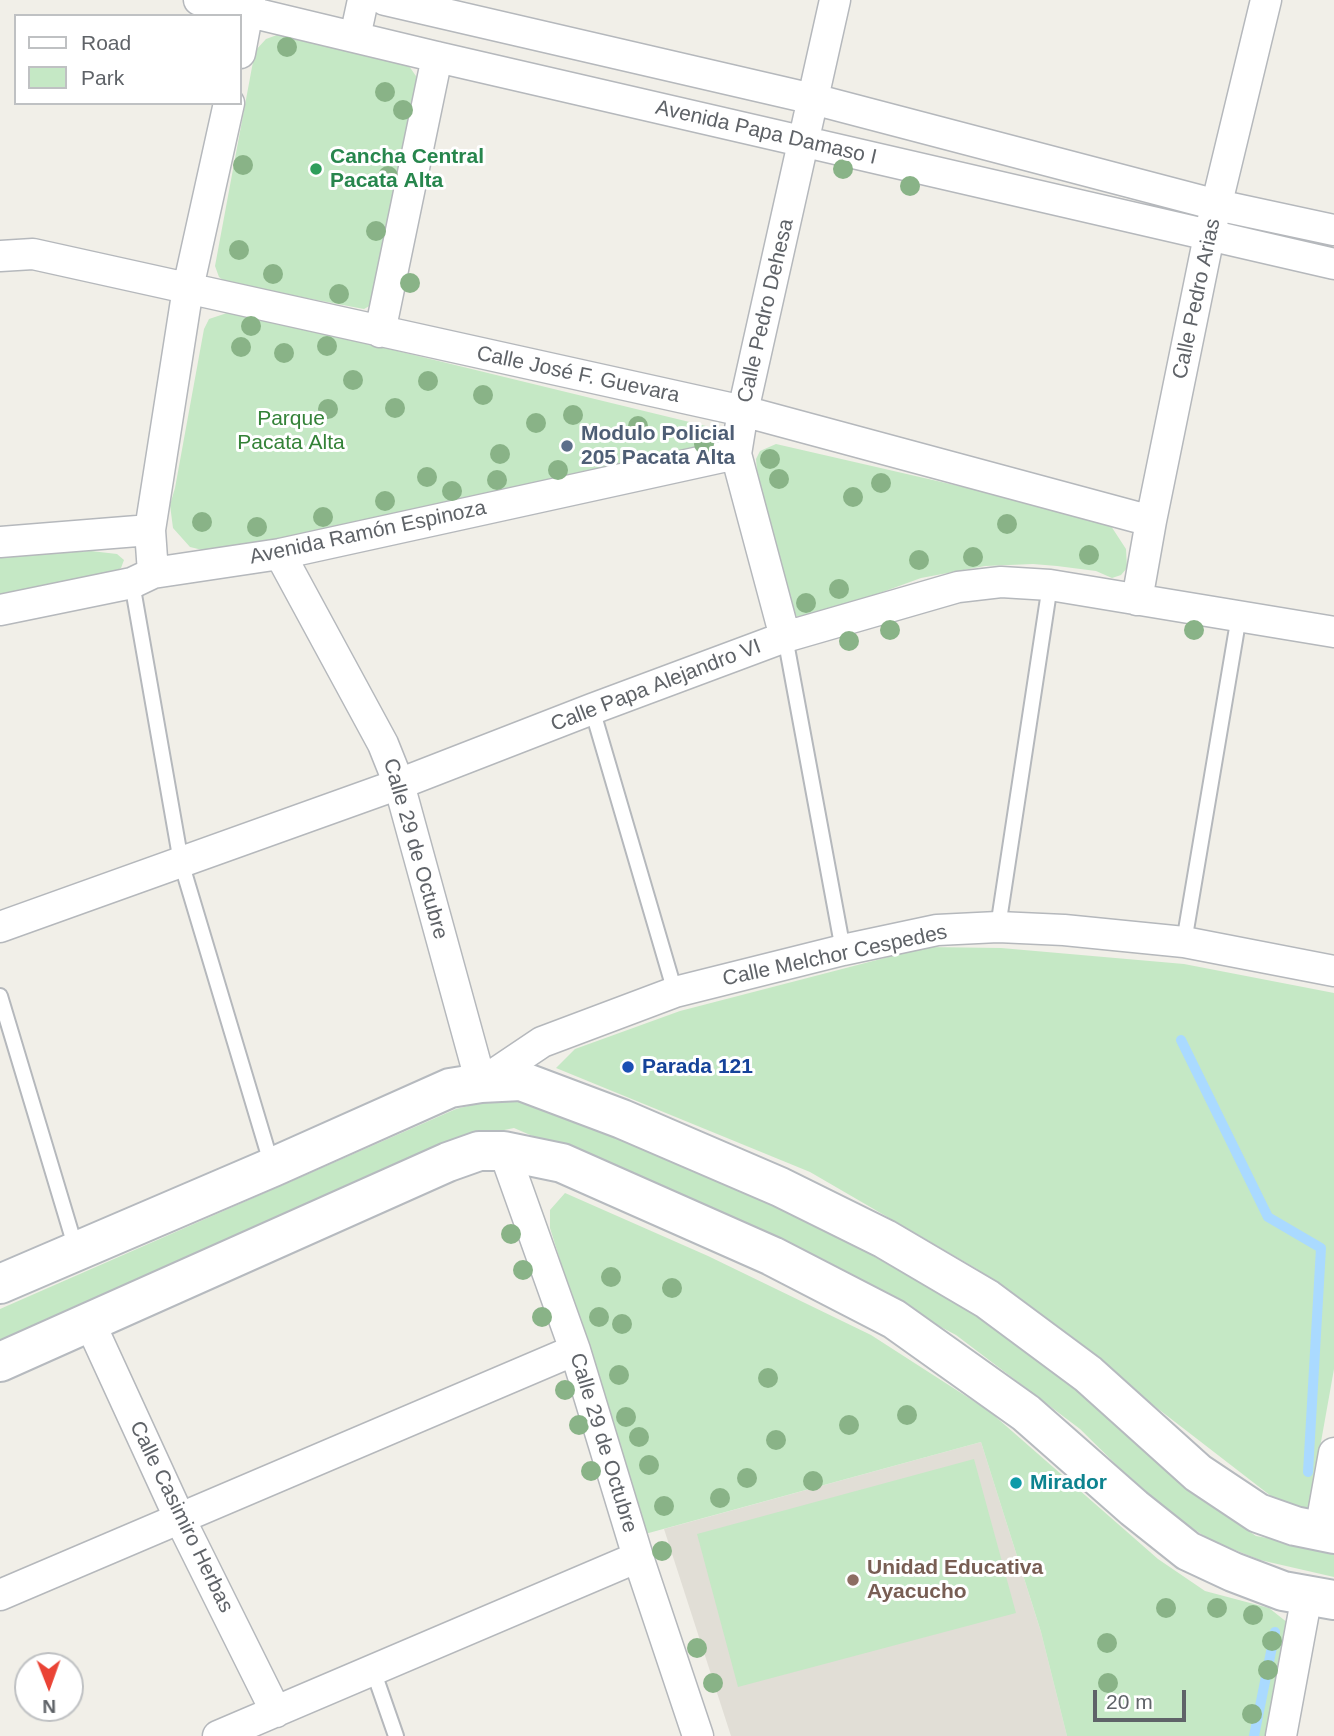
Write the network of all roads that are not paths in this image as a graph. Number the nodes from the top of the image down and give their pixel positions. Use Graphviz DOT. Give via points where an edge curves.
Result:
graph roads {
  1 [pos="199,0"];
  2 [pos="363,0"];
  3 [pos="385,0"];
  4 [pos="835,0"];
  5 [pos="1266,0"];
  6 [pos="250,6"];
  7 [pos="355,37"];
  8 [pos="242,44"];
  9 [pos="437,57"];
  10 [pos="813,99"];
  11 [pos="229,105"];
  12 [pos="804,142"];
  13 [pos="1217,205"];
  14 [pos="1334,230"];
  15 [pos="1209,236"];
  16 [pos="0,256"];
  17 [pos="1334,264"];
  18 [pos="188,288"];
  19 [pos="380,332"];
  20 [pos="743,411"];
  21 [pos="736,454"];
  22 [pos="1151,521"];
  23 [pos="150,530"];
  24 [pos="0,542"];
  25 [pos="280,554"];
  26 [pos="142,578"];
  27 [pos="1050,585"];
  28 [pos="1137,600"];
  29 [pos="0,610"];
  30 [pos="1239,616"];
  31 [pos="1334,632"];
  32 [pos="785,637"];
  33 [pos="592,709"];
  34 [pos="399,784"];
  35 [pos="181,862"];
  36 [pos="0,927"];
  37 [pos="998,927"];
  38 [pos="1184,942"];
  39 [pos="843,950"];
  40 [pos="1334,971"];
  41 [pos="676,992"];
  42 [pos="0,996"];
  43 [pos="481,1083"];
  44 [pos="505,1151"];
  45 [pos="273,1167"];
  46 [pos="76,1251"];
  47 [pos="0,1284"];
  48 [pos="89,1321"];
  49 [pos="575,1350"];
  50 [pos="0,1362"];
  51 [pos="1334,1453"];
  52 [pos="179,1517"];
  53 [pos="1327,1533"];
  54 [pos="638,1557"];
  55 [pos="0,1595"];
  56 [pos="1321,1598"];
  57 [pos="373,1670"];
  58 [pos="276,1712"];
  59 [pos="218,1736"];
  60 [pos="396,1736"];
  61 [pos="698,1736"];
  62 [pos="1281,1736"];
  1 -- 6 [label="street, Avenida Papa Damaso I"];
  2 -- 7 [label="street"];
  3 -- 10 [label="street, Avenida Papa Damaso I"];
  4 -- 10 [label="street, Calle Pedro Dehesa"];
  5 -- 13 [label="street, Calle Pedro Arias"];
  6 -- 7 [label="street, Avenida Papa Damaso I"];
  6 -- 8 [label="street"];
  7 -- 9 [label="street, Avenida Papa Damaso I"];
  9 -- 12 [label="street, Avenida Papa Damaso I"];
  9 -- 19 [label="street"];
  10 -- 12 [label="street, Calle Pedro Dehesa"];
  10 -- 13 [label="street, Avenida Papa Damaso I"];
  11 -- 18 [label="street"];
  12 -- 15 [label="street, Avenida Papa Damaso I"];
  12 -- 20 [label="street, Calle Pedro Dehesa"];
  13 -- 14 [label="street, Avenida Papa Damaso I"];
  13 -- 15 [label="street, Calle Pedro Arias"];
  15 -- 17 [label="street, Avenida Papa Damaso I"];
  15 -- 22 [label="street, Calle Pedro Arias"];
  16 -- 18 [label="street, Calle José F. Guevara" via="33,254"];
  18 -- 19 [label="street, Calle José F. Guevara"];
  18 -- 23 [label="street"];
  19 -- 20 [label="street, Calle José F. Guevara"];
  20 -- 21 [label="street, Calle Pedro Dehesa"];
  20 -- 22 [label="street, Calle José F. Guevara"];
  21 -- 25 [label="street, Avenida Ramón Espinoza"];
  21 -- 32 [label="street, Calle Pedro Dehesa"];
  22 -- 28 [label="street, Calle Pedro Arias"];
  23 -- 24 [label="street"];
  23 -- 26 [label="street"];
  25 -- 26 [label="street, Avenida Ramón Espinoza"];
  25 -- 34 [label="street, Calle 29 de Octubre" via="383,744"];
  26 -- 29 [label="street, Avenida Ramón Espinoza"];
  26 -- 35 [label="lane"];
  27 -- 28 [label="street, Calle Papa Alejandro VI"];
  27 -- 32 [label="street, Calle Papa Alejandro VI" via="1001,582 958,587"];
  27 -- 37 [label="lane"];
  28 -- 30 [label="street, Calle Papa Alejandro VI"];
  30 -- 31 [label="street, Calle Papa Alejandro VI"];
  30 -- 38 [label="lane"];
  32 -- 33 [label="street, Calle Papa Alejandro VI"];
  32 -- 39 [label="lane, Calle Pedro Dehesa"];
  33 -- 34 [label="street, Calle Papa Alejandro VI"];
  33 -- 41 [label="lane"];
  34 -- 35 [label="street, Calle Papa Alejandro VI"];
  34 -- 43 [label="street, Calle 29 de Octubre"];
  35 -- 36 [label="street, Calle Papa Alejandro VI"];
  35 -- 45 [label="lane"];
  37 -- 38 [label="street, Calle Melchor Cespedes"];
  37 -- 39 [label="street, Calle Melchor Cespedes" via="937,930"];
  38 -- 40 [label="street, Calle Melchor Cespedes"];
  39 -- 41 [label="street, Calle Melchor Cespedes"];
  41 -- 43 [label="street, Calle Melchor Cespedes" via="542,1042"];
  42 -- 46 [label="lane"];
  43 -- 45 [label="street" via="450,1088"];
  43 -- 53 [label="street" via="521,1081 622,1119 780,1187 885,1239 987,1299 1088,1374 1198,1473 1258,1513"];
  44 -- 48 [label="street" via="479,1151 448,1162"];
  44 -- 49 [label="street, Calle 29 de Octubre"];
  44 -- 56 [label="street" via="562,1163 772,1256 894,1319 1026,1413 1188,1550 1283,1591"];
  45 -- 46 [label="street"];
  46 -- 47 [label="street"];
  48 -- 50 [label="street"];
  48 -- 52 [label="street, Calle Casimiro Herbas"];
  49 -- 52 [label="street"];
  49 -- 54 [label="street, Calle 29 de Octubre"];
  51 -- 53 [label="street"];
  52 -- 55 [label="street"];
  52 -- 58 [label="street, Calle Casimiro Herbas"];
  54 -- 57 [label="street"];
  54 -- 61 [label="street, Calle 29 de Octubre"];
  56 -- 62 [label="street"];
  57 -- 58 [label="street"];
  57 -- 60 [label="lane"];
  58 -- 59 [label="street"];
}
